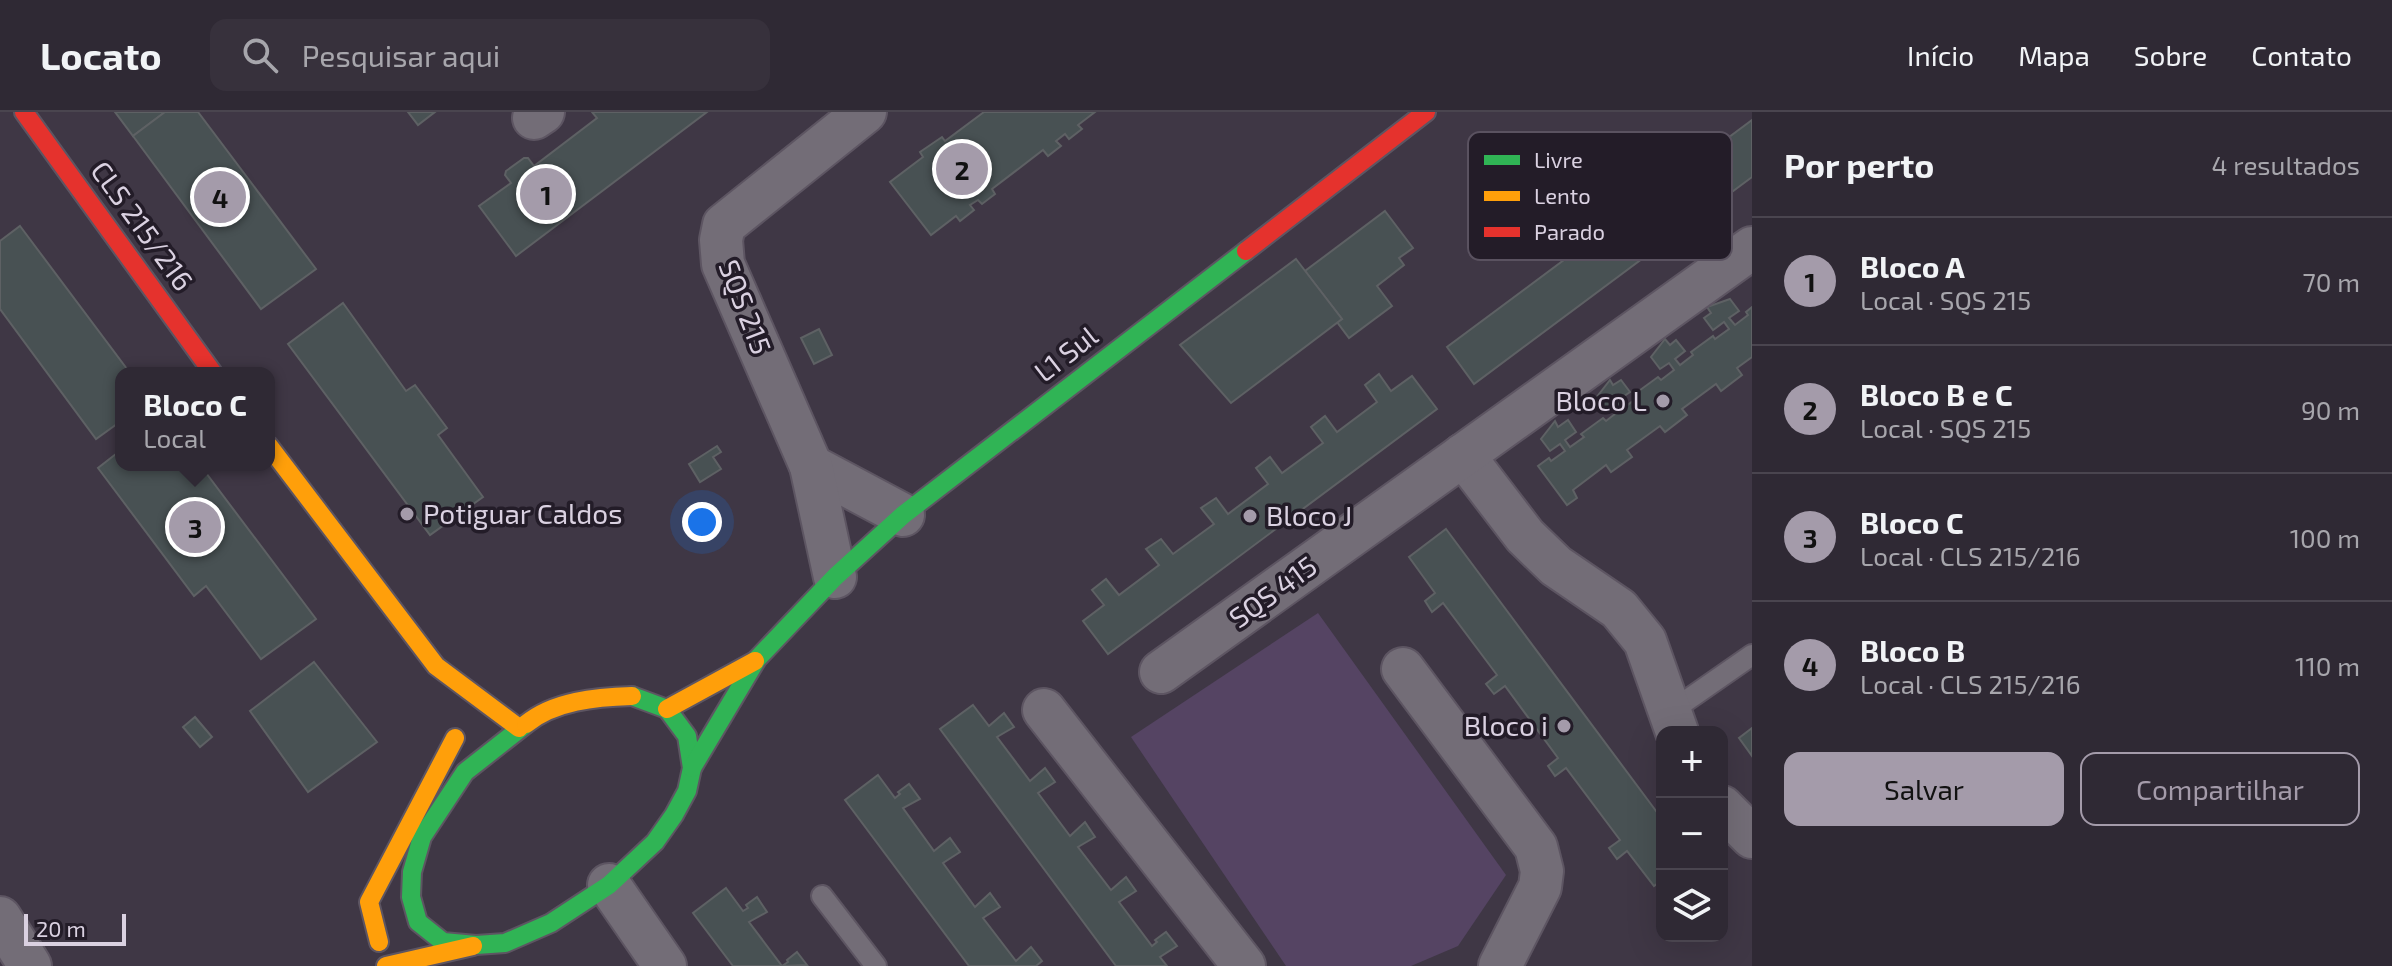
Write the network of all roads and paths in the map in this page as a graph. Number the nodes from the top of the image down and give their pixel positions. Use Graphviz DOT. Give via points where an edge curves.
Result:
graph roads {
  1 [pos="24,112"];
  2 [pos="865,112"];
  3 [pos="1426,112"];
  4 [pos="1752,248"];
  5 [pos="209,367"];
  6 [pos="275,454"];
  7 [pos="1463,455"];
  8 [pos="811,466"];
  9 [pos="903,515"];
  10 [pos="835,577"];
  11 [pos="1752,655"];
  12 [pos="757,659"];
  13 [pos="436,666"];
  14 [pos="1403,669"];
  15 [pos="1161,672"];
  16 [pos="444,695"];
  17 [pos="667,709"];
  18 [pos="1044,710"];
  19 [pos="1674,722"];
  20 [pos="519,728"];
  21 [pos="692,768"];
  22 [pos="465,772"];
  23 [pos="1728,813"];
  24 [pos="1752,837"];
  25 [pos="609,885"];
  26 [pos="822,896"];
  27 [pos="411,897"];
  28 [pos="0,918"];
  29 [pos="476,945"];
  30 [pos="30,966"];
  31 [pos="386,966"];
  32 [pos="665,966"];
  33 [pos="876,966"];
  34 [pos="1244,966"];
  35 [pos="1500,966"];
  1 -- 5 [label="street, CLS 215/216"];
  2 -- 8 [label="street, SQS 215" via="724,225 721,240 723,264"];
  3 -- 9 [label="street, L1 Sul"];
  4 -- 7 [label="street, SQS 415"];
  6 -- 13 [label="street"];
  7 -- 15 [label="street, SQS 415"];
  7 -- 19 [label="street" via="1525,536 1556,566 1619,609 1645,641"];
  8 -- 9 [label="street"];
  8 -- 10 [label="street, SQS 215"];
  9 -- 10 [label="street, L1 Sul"];
  10 -- 12 [label="street, L1 Sul"];
  11 -- 19 [label="lane"];
  12 -- 17 [label="street, L1 Sul"];
  12 -- 21 [label="street, L1 Sul"];
  13 -- 16 [label="street"];
  13 -- 20 [label="street"];
  14 -- 35 [label="street" via="1536,847 1540,887"];
  17 -- 20 [label="street" via="632,696 596,697 539,713"];
  17 -- 21 [label="street" via="687,736"];
  18 -- 34 [label="street"];
  20 -- 22 [label="street"];
  21 -- 25 [label="street" via="687,791 655,842"];
  22 -- 27 [label="street" via="422,837"];
  22 -- 27 [label="street" via="453,731 369,902 374,948"];
  23 -- 24 [label="street"];
  25 -- 29 [label="street" via="551,923 505,943"];
  25 -- 32 [label="street"];
  26 -- 33 [label="lane"];
  27 -- 29 [label="street" via="418,922 443,942"];
  28 -- 30 [label="street"];
  29 -- 31 [label="street"];
}
